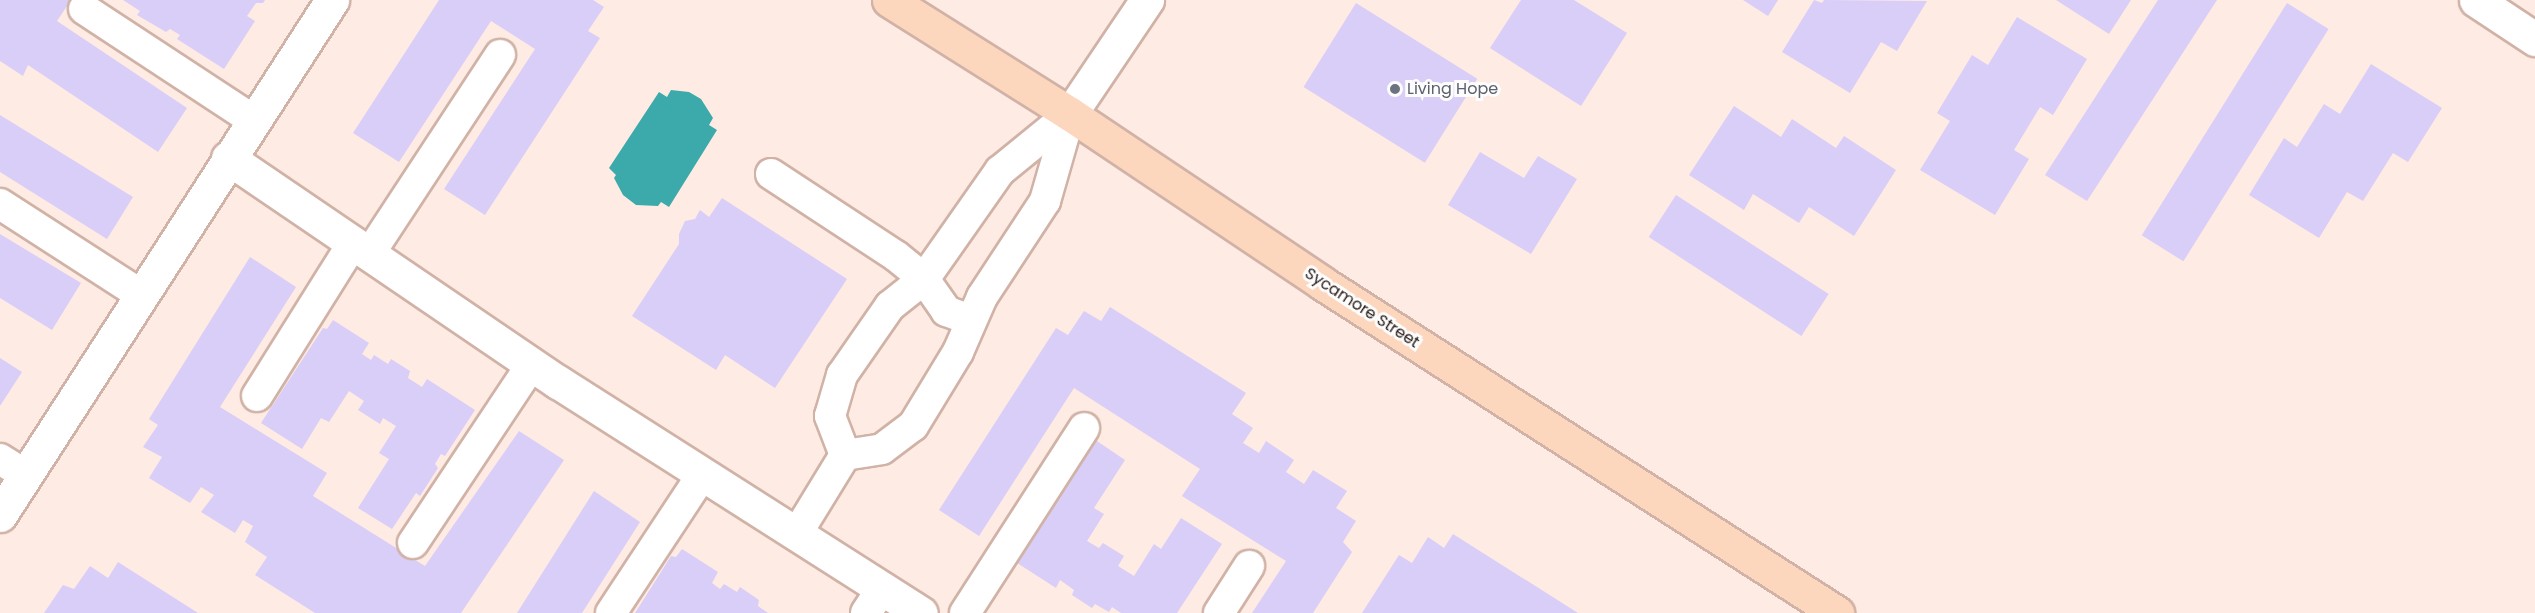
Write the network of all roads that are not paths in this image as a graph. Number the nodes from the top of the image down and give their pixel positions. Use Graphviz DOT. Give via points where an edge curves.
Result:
graph roads {
  1 [pos="332,0"];
  2 [pos="889,0"];
  3 [pos="1147,0"];
  4 [pos="2476,0"];
  5 [pos="84,9"];
  6 [pos="2535,39"];
  7 [pos="500,55"];
  8 [pos="1070,114"];
  9 [pos="253,120"];
  10 [pos="228,158"];
  11 [pos="771,174"];
  12 [pos="0,204"];
  13 [pos="362,248"];
  14 [pos="924,279"];
  15 [pos="141,295"];
  16 [pos="971,320"];
  17 [pos="532,364"];
  18 [pos="257,396"];
  19 [pos="1084,428"];
  20 [pos="846,455"];
  21 [pos="13,468"];
  22 [pos="702,474"];
  23 [pos="0,515"];
  24 [pos="796,535"];
  25 [pos="413,543"];
  26 [pos="1249,566"];
  27 [pos="874,601"];
  28 [pos="610,613"];
  29 [pos="921,613"];
  30 [pos="965,613"];
  31 [pos="1219,613"];
  32 [pos="1838,613"];
  1 -- 9 [label="street"];
  2 -- 8 [label="street, Sycamore Street"];
  3 -- 8 [label="street"];
  4 -- 6 [label="street"];
  5 -- 9 [label="lane"];
  7 -- 13 [label="lane"];
  8 -- 14 [label="lane" via="1000,171"];
  8 -- 16 [label="lane" via="1045,201"];
  8 -- 32 [label="street, Sycamore Street" via="1332,290"];
  9 -- 10 [label="street"];
  10 -- 13 [label="street"];
  10 -- 15 [label="street"];
  11 -- 14 [label="lane" via="896,256"];
  12 -- 15 [label="lane"];
  13 -- 17 [label="street"];
  13 -- 18 [label="lane"];
  14 -- 16 [label="lane" via="946,311"];
  14 -- 20 [label="lane" via="890,306 842,375 830,416"];
  15 -- 21 [label="street"];
  16 -- 20 [label="lane" via="958,352 913,426 882,449"];
  17 -- 22 [label="street"];
  17 -- 25 [label="lane"];
  19 -- 30 [label="lane"];
  20 -- 24 [label="lane"];
  21 -- 23 [label="street"];
  22 -- 24 [label="street"];
  22 -- 28 [label="lane"];
  24 -- 27 [label="street"];
  26 -- 31 [label="lane"];
  27 -- 29 [label="street"];
}
